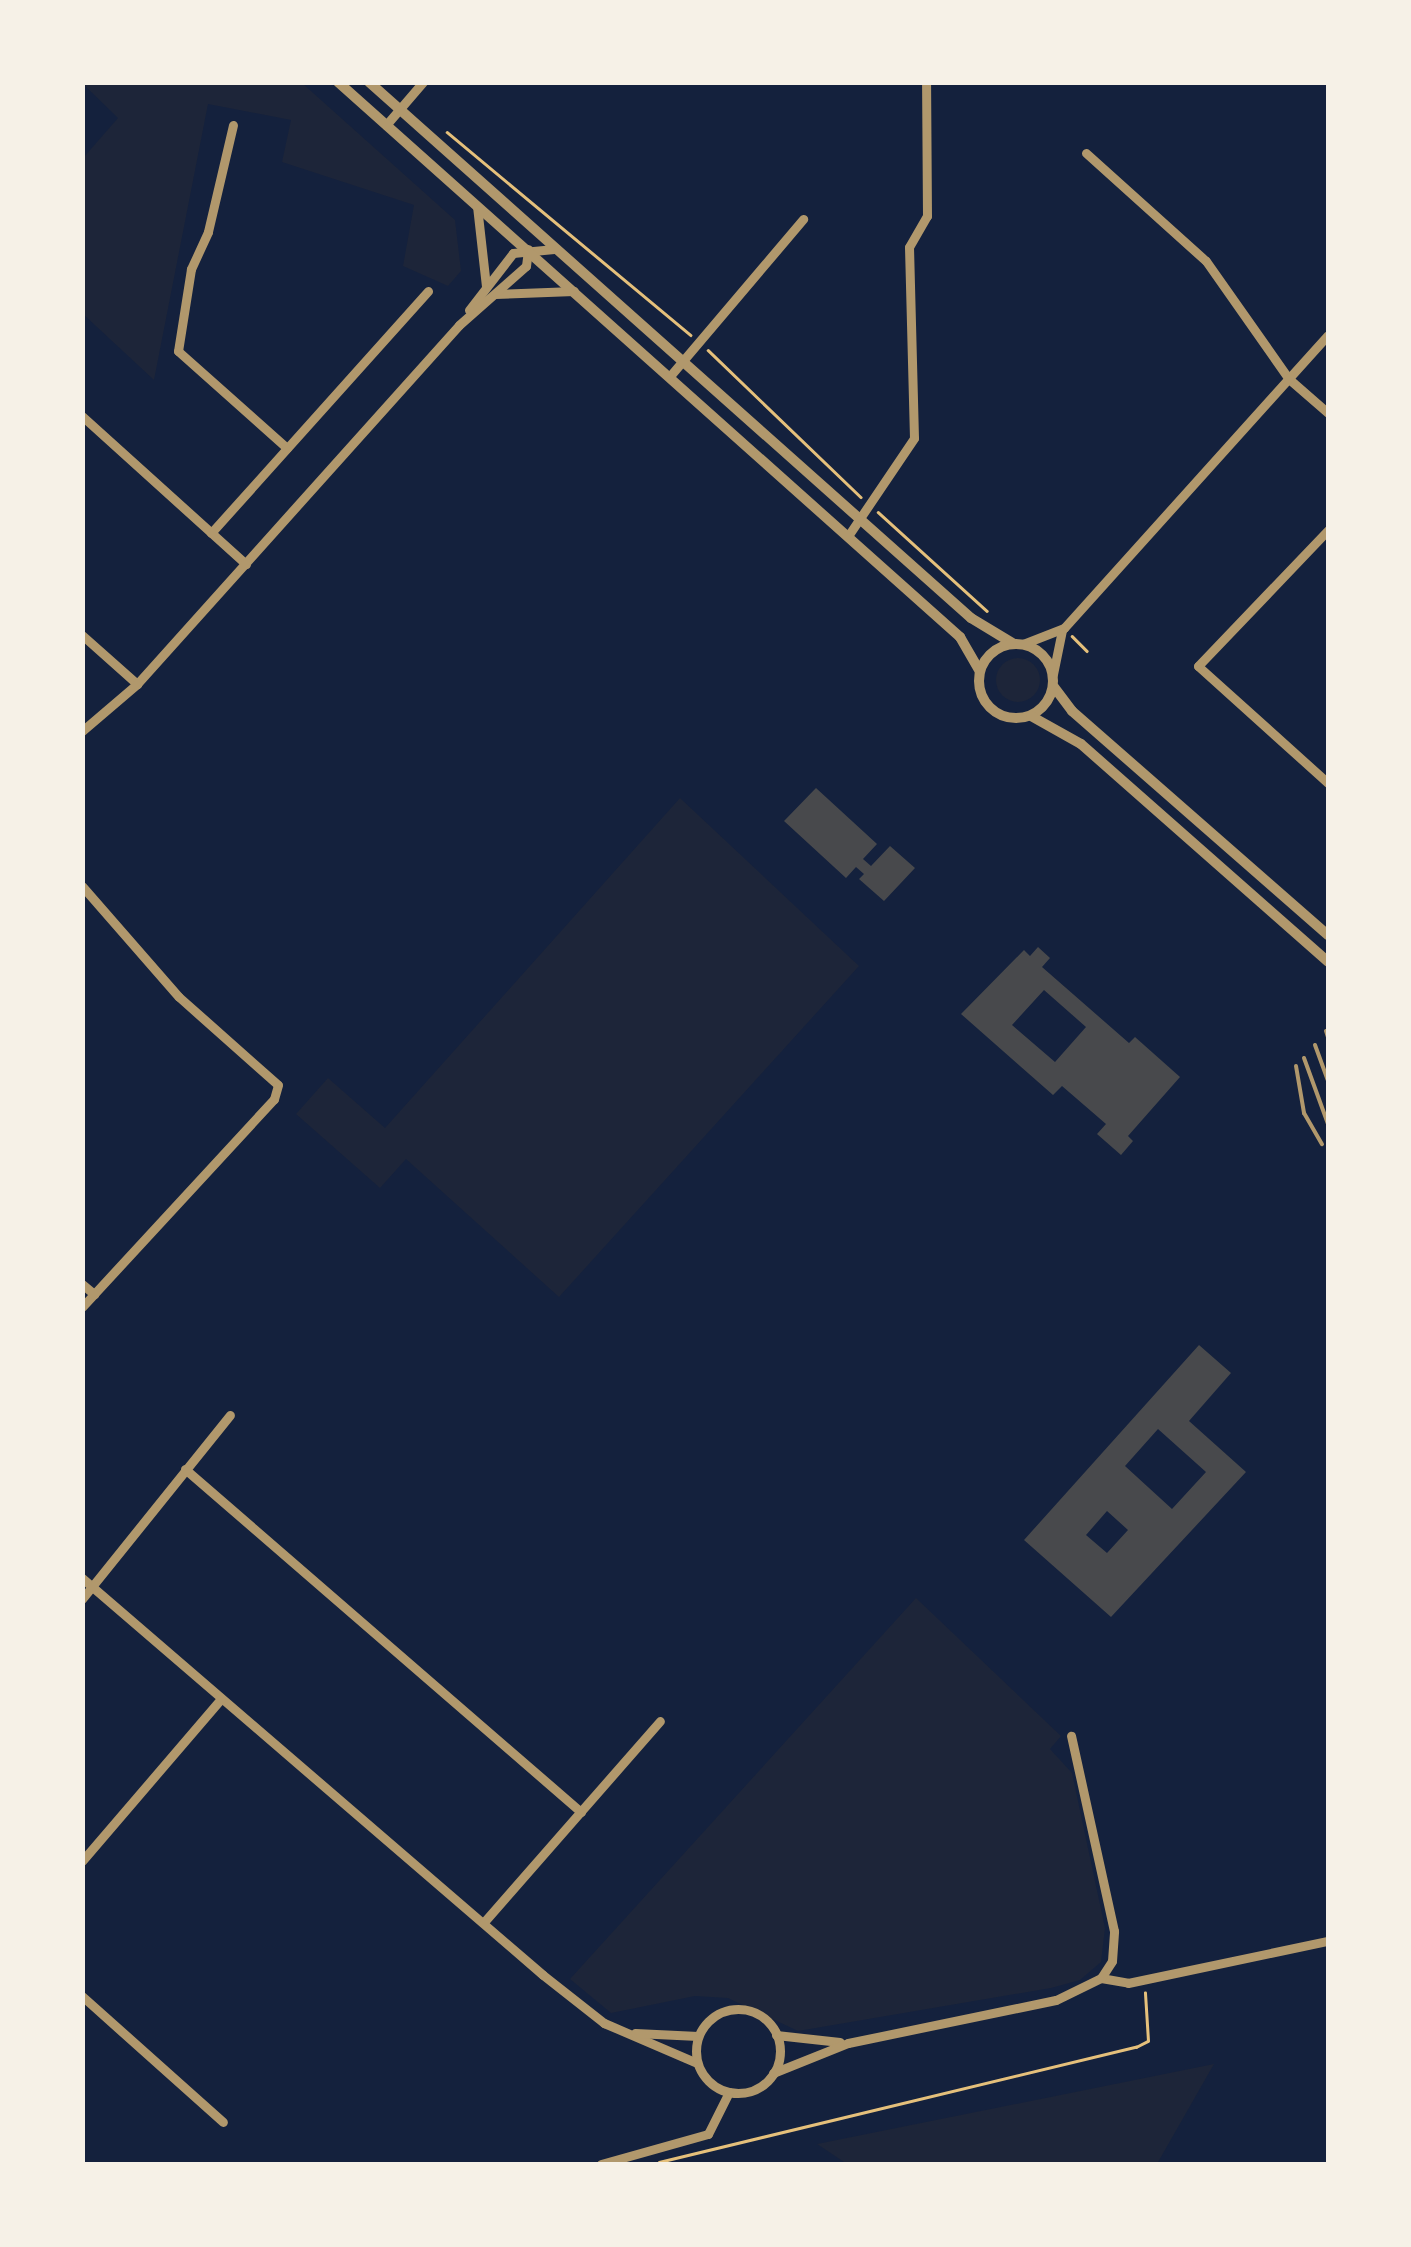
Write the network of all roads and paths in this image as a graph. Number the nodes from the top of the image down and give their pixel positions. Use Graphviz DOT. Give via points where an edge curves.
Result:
graph roads {
  1 [pos="338,82"];
  2 [pos="369,82"];
  3 [pos="423,82"];
  4 [pos="926,82"];
  5 [pos="399,110"];
  6 [pos="233,125"];
  7 [pos="386,125"];
  8 [pos="438,125"];
  9 [pos="1086,154"];
  10 [pos="478,206"];
  11 [pos="803,219"];
  12 [pos="528,249"];
  13 [pos="554,249"];
  14 [pos="489,290"];
  15 [pos="428,292"];
  16 [pos="576,292"];
  17 [pos="1328,335"];
  18 [pos="697,340"];
  19 [pos="683,361"];
  20 [pos="670,376"];
  21 [pos="1289,378"];
  22 [pos="1328,413"];
  23 [pos="82,416"];
  24 [pos="287,448"];
  25 [pos="870,505"];
  26 [pos="861,520"];
  27 [pos="1328,530"];
  28 [pos="211,533"];
  29 [pos="848,536"];
  30 [pos="246,564"];
  31 [pos="1000,623"];
  32 [pos="1063,629"];
  33 [pos="82,635"];
  34 [pos="1019,644"];
  35 [pos="1087,652"];
  36 [pos="980,672"];
  37 [pos="1054,680"];
  38 [pos="138,684"];
  39 [pos="1031,716"];
  40 [pos="82,731"];
  41 [pos="1328,784"];
  42 [pos="82,886"];
  43 [pos="1328,935"];
  44 [pos="1328,962"];
  45 [pos="1314,1045"];
  46 [pos="1304,1058"];
  47 [pos="1296,1066"];
  48 [pos="1328,1080"];
  49 [pos="1328,1124"];
  50 [pos="1322,1144"];
  51 [pos="82,1284"];
  52 [pos="94,1294"];
  53 [pos="82,1306"];
  54 [pos="230,1415"];
  55 [pos="186,1469"];
  56 [pos="82,1578"];
  57 [pos="92,1586"];
  58 [pos="82,1599"];
  59 [pos="221,1699"];
  60 [pos="660,1721"];
  61 [pos="1071,1736"];
  62 [pos="581,1812"];
  63 [pos="82,1861"];
  64 [pos="484,1922"];
  65 [pos="1328,1941"];
  66 [pos="1101,1978"];
  67 [pos="1144,1980"];
  68 [pos="82,1996"];
  69 [pos="604,2023"];
  70 [pos="776,2035"];
  71 [pos="698,2036"];
  72 [pos="848,2042"];
  73 [pos="697,2063"];
  74 [pos="773,2074"];
  75 [pos="729,2092"];
  76 [pos="222,2122"];
  77 [pos="601,2164"];
  78 [pos="648,2164"];
  1 -- 7 [label="street"];
  2 -- 5 [label="street"];
  3 -- 5 [label="street"];
  4 -- 25 [label="street" via="927,216 909,248 914,438"];
  5 -- 7 [label="street"];
  5 -- 13 [label="street"];
  6 -- 24 [label="street" via="208,232 190,268 178,350"];
  7 -- 10 [label="street"];
  8 -- 18 [label="path"];
  9 -- 21 [label="street" via="1206,262"];
  10 -- 12 [label="street"];
  10 -- 14 [label="street"];
  11 -- 18 [label="street"];
  12 -- 13 [label="street"];
  12 -- 14 [label="street" via="513,253"];
  12 -- 14 [label="street" via="526,266"];
  12 -- 16 [label="street"];
  13 -- 19 [label="street"];
  14 -- 16 [label="street"];
  14 -- 30 [label="street"];
  15 -- 24 [label="street"];
  16 -- 20 [label="street"];
  17 -- 21 [label="street"];
  18 -- 19 [label="street"];
  18 -- 25 [label="path"];
  19 -- 20 [label="street"];
  19 -- 26 [label="street"];
  20 -- 29 [label="street"];
  21 -- 22 [label="street"];
  21 -- 32 [label="street"];
  23 -- 28 [label="street"];
  24 -- 28 [label="street"];
  25 -- 26 [label="street"];
  25 -- 31 [label="path"];
  26 -- 29 [label="street"];
  26 -- 34 [label="street" via="970,618"];
  27 -- 41 [label="street" via="1198,666"];
  28 -- 30 [label="street"];
  29 -- 36 [label="street" via="960,637"];
  30 -- 38 [label="street"];
  32 -- 34 [label="street"];
  32 -- 35 [label="path"];
  32 -- 37 [label="street"];
  33 -- 38 [label="street"];
  34 -- 36 [label="street" via="987,658"];
  34 -- 37 [label="street" via="1041,653"];
  36 -- 39 [label="street" via="980,692 991,709 1010,718"];
  37 -- 39 [label="street"];
  37 -- 43 [label="street" via="1072,711"];
  38 -- 40 [label="street"];
  39 -- 44 [label="street" via="1081,744"];
  42 -- 52 [label="street" via="169,986 278,1085 274,1099"];
  45 -- 48 [label="lane"];
  46 -- 49 [label="lane"];
  47 -- 50 [label="lane" via="1304,1113"];
  51 -- 52 [label="street"];
  52 -- 53 [label="street"];
  54 -- 55 [label="street"];
  55 -- 57 [label="street"];
  55 -- 62 [label="street"];
  56 -- 57 [label="street"];
  57 -- 58 [label="street"];
  57 -- 59 [label="street"];
  59 -- 63 [label="street"];
  59 -- 64 [label="street"];
  60 -- 62 [label="street"];
  61 -- 66 [label="street" via="1114,1931 1112,1961"];
  62 -- 64 [label="street"];
  64 -- 69 [label="street"];
  65 -- 67 [label="street"];
  66 -- 67 [label="street"];
  66 -- 72 [label="street" via="1056,2000"];
  67 -- 78 [label="path" via="1148,2041 1136,2048"];
  68 -- 76 [label="street"];
  69 -- 71 [label="street" via="650,2037"];
  69 -- 73 [label="street"];
  70 -- 71 [label="street" via="760,2016 737,2009 714,2017"];
  70 -- 72 [label="street"];
  70 -- 74 [label="street"];
  71 -- 73 [label="street"];
  72 -- 74 [label="street"];
  73 -- 75 [label="street" via="706,2078"];
  74 -- 75 [label="street" via="754,2090"];
  75 -- 77 [label="street" via="708,2134"];
}
